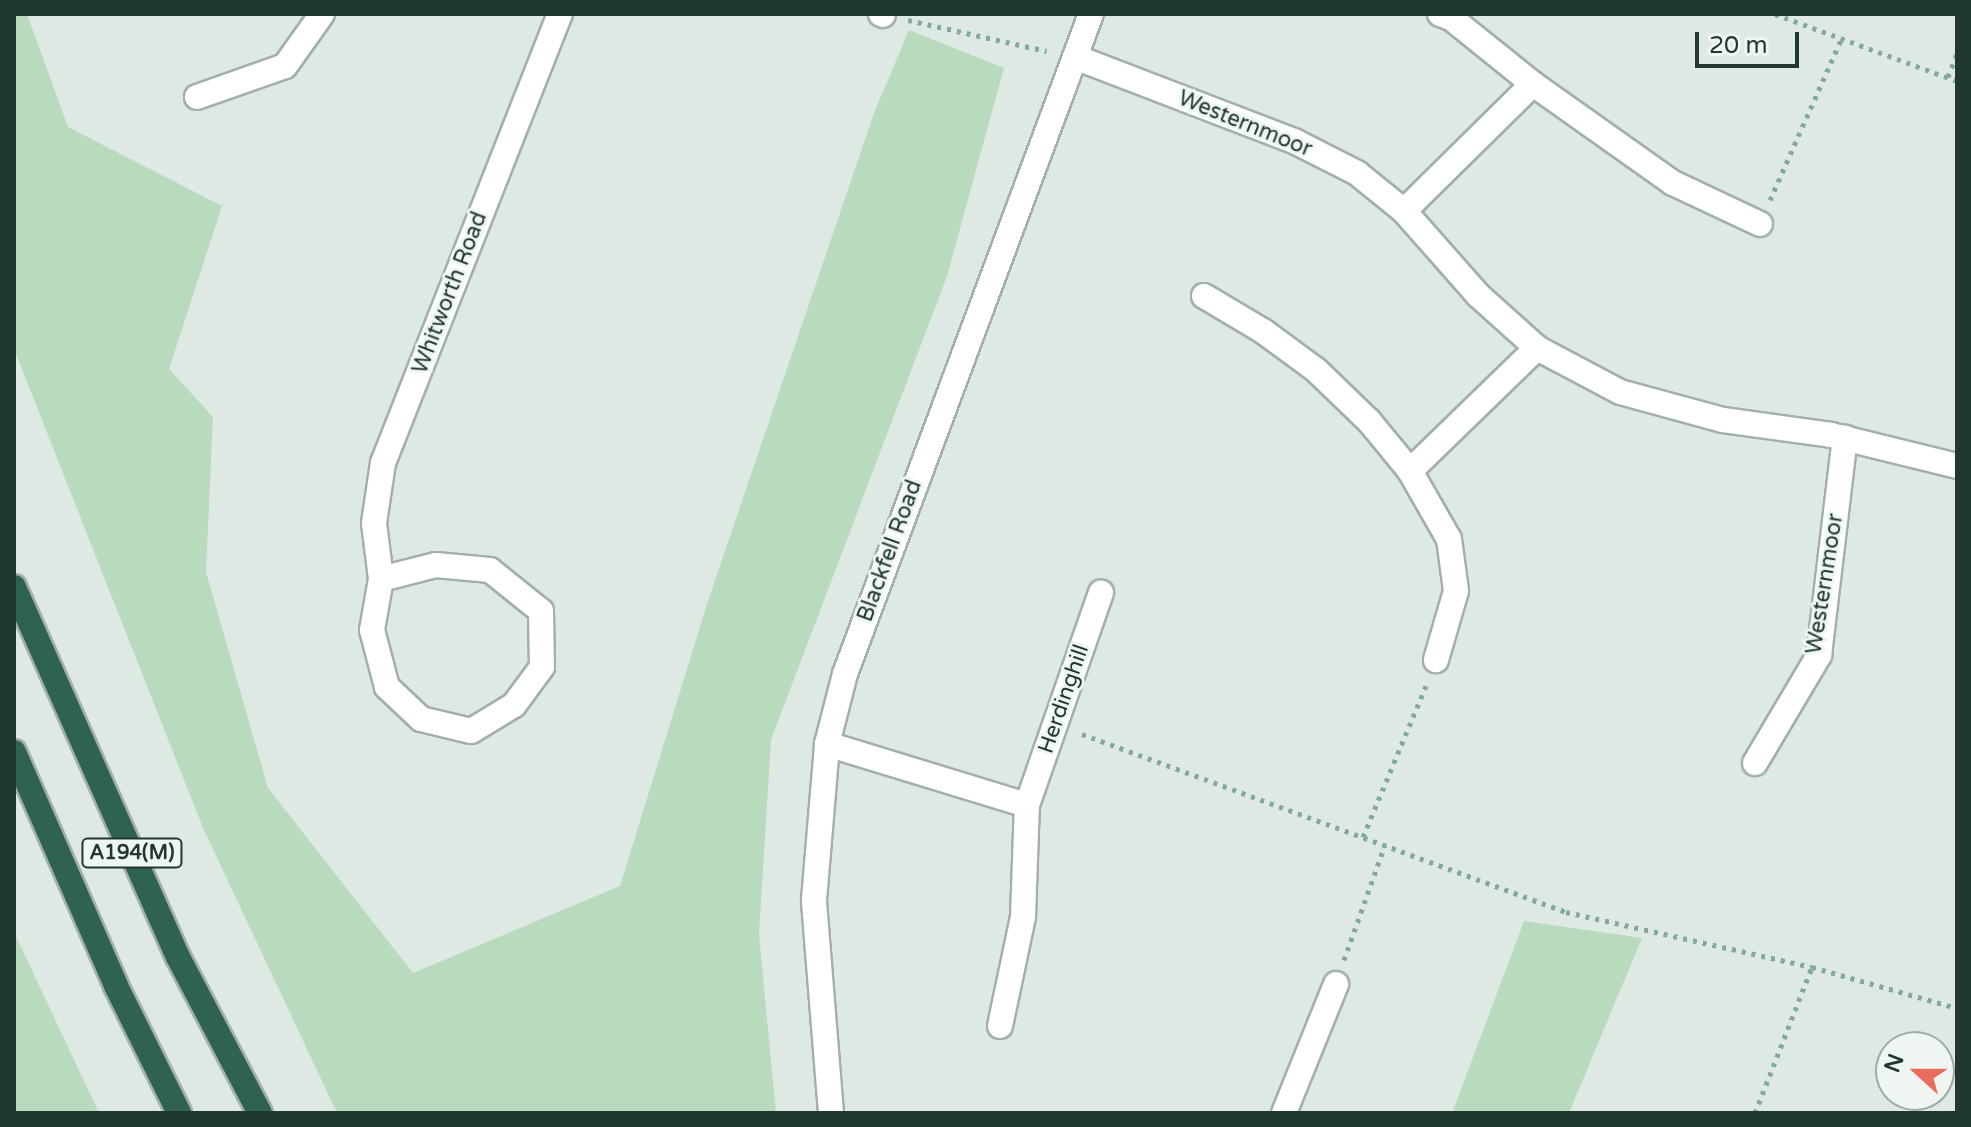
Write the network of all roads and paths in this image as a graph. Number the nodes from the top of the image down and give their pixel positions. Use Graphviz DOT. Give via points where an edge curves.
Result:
graph roads {
  1 [pos="322,14"];
  2 [pos="560,14"];
  3 [pos="882,14"];
  4 [pos="1091,14"];
  5 [pos="1440,14"];
  6 [pos="1775,14"];
  7 [pos="1841,40"];
  8 [pos="1957,54"];
  9 [pos="1075,57"];
  10 [pos="1948,77"];
  11 [pos="1957,81"];
  12 [pos="1533,84"];
  13 [pos="197,97"];
  14 [pos="1404,211"];
  15 [pos="1760,224"];
  16 [pos="1204,296"];
  17 [pos="1537,348"];
  18 [pos="1845,438"];
  19 [pos="1957,466"];
  20 [pos="1410,471"];
  21 [pos="381,579"];
  22 [pos="14,587"];
  23 [pos="1101,593"];
  24 [pos="1436,660"];
  25 [pos="1055,724"];
  26 [pos="827,744"];
  27 [pos="14,752"];
  28 [pos="1755,763"];
  29 [pos="1027,805"];
  30 [pos="1363,837"];
  31 [pos="1385,845"];
  32 [pos="1812,967"];
  33 [pos="1336,984"];
  34 [pos="1957,1008"];
  35 [pos="1000,1026"];
  36 [pos="179,1113"];
  37 [pos="260,1113"];
  38 [pos="831,1113"];
  39 [pos="1284,1113"];
  40 [pos="1755,1113"];
  1 -- 13 [label="street" via="285,66"];
  2 -- 21 [label="street, Whitworth Road" via="383,463 374,523"];
  3 -- 9 [label="path"];
  4 -- 9 [label="street, Blackfell Road"];
  5 -- 12 [label="street"];
  6 -- 7 [label="path"];
  7 -- 10 [label="path"];
  7 -- 15 [label="path"];
  8 -- 10 [label="path"];
  9 -- 14 [label="street, Westernmoor" via="1294,141 1357,173"];
  9 -- 26 [label="street, Blackfell Road" via="845,674"];
  10 -- 11 [label="path"];
  12 -- 14 [label="street"];
  12 -- 15 [label="street" via="1673,183"];
  14 -- 17 [label="street, Westernmoor" via="1478,295"];
  16 -- 20 [label="street" via="1316,370 1369,421"];
  17 -- 18 [label="street, Westernmoor" via="1620,392 1723,420"];
  17 -- 20 [label="street"];
  18 -- 19 [label="street, Westernmoor"];
  18 -- 28 [label="street, Westernmoor" via="1819,655"];
  20 -- 24 [label="street" via="1449,539 1456,591"];
  21 -- 21 [label="street, Whitworth Road" via="436,565 490,570 541,611 542,667 514,705 471,731 421,719 387,687 372,630"];
  22 -- 37 [label="highway, A194(M)" via="178,957"];
  23 -- 25 [label="street, Herdinghill"];
  24 -- 30 [label="path"];
  25 -- 29 [label="street, Herdinghill"];
  25 -- 30 [label="path"];
  26 -- 29 [label="street"];
  26 -- 38 [label="street, Blackfell Road" via="814,900"];
  27 -- 36 [label="highway, A194(M)" via="116,986"];
  29 -- 35 [label="street, Herdinghill" via="1023,917"];
  30 -- 31 [label="path"];
  31 -- 32 [label="path" via="1566,912"];
  31 -- 33 [label="path"];
  32 -- 34 [label="path"];
  32 -- 40 [label="path"];
  33 -- 39 [label="street"];
}
